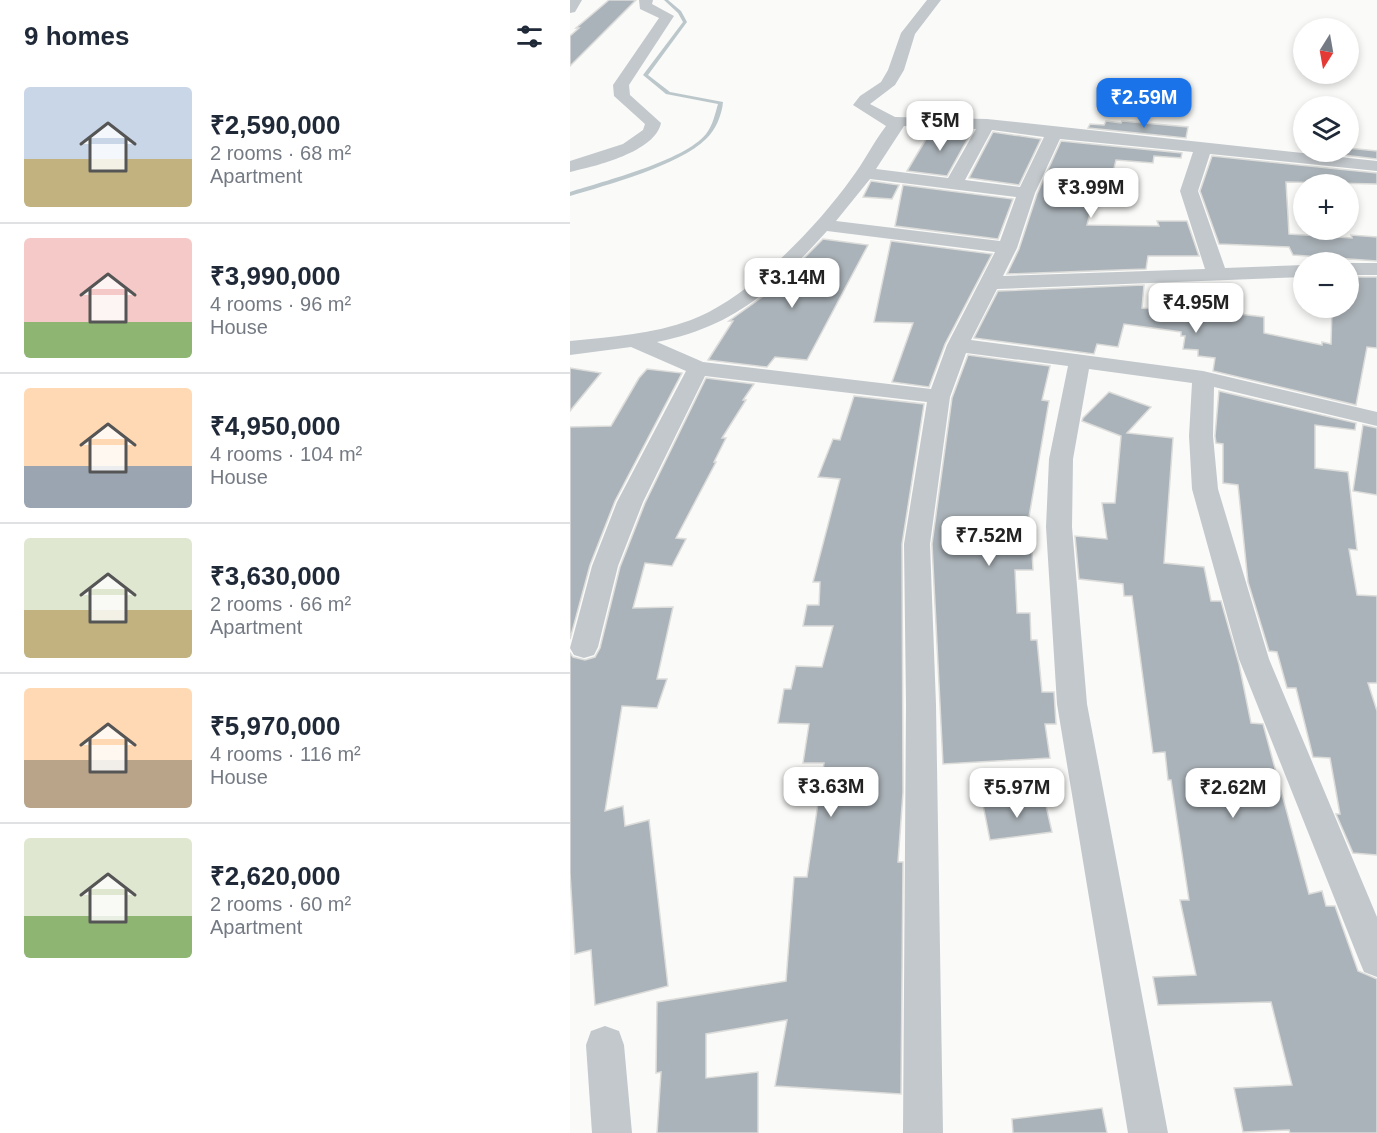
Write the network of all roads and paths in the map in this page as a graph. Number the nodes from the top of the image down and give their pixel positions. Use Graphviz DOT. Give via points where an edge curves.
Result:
graph roads {
  1 [pos="575,0"];
  2 [pos="646,0"];
  3 [pos="934,0"];
  4 [pos="570,9"];
  5 [pos="895,124"];
  6 [pos="987,124"];
  7 [pos="1054,133"];
  8 [pos="1203,148"];
  9 [pos="1377,166"];
  10 [pos="570,167"];
  11 [pos="866,173"];
  12 [pos="953,185"];
  13 [pos="1026,193"];
  14 [pos="822,225"];
  15 [pos="1007,248"];
  16 [pos="1359,269"];
  17 [pos="1377,269"];
  18 [pos="1293,271"];
  19 [pos="1217,274"];
  20 [pos="990,283"];
  21 [pos="634,340"];
  22 [pos="958,345"];
  23 [pos="570,348"];
  24 [pos="1080,360"];
  25 [pos="698,368"];
  26 [pos="1203,378"];
  27 [pos="939,397"];
  28 [pos="1377,419"];
  29 [pos="584,647"];
  30 [pos="1377,960"];
  31 [pos="605,1045"];
  32 [pos="612,1133"];
  33 [pos="923,1133"];
  34 [pos="1148,1133"];
  1 -- 4 [label="street"];
  2 -- 10 [label="street" via="645,6 667,16 621,85 622,96 653,123 651,132 629,148"];
  3 -- 5 [label="street" via="908,33 887,85 861,105"];
  5 -- 6 [label="street" via="917,119"];
  5 -- 11 [label="street"];
  6 -- 7 [label="street"];
  6 -- 12 [label="street"];
  7 -- 8 [label="street"];
  7 -- 13 [label="street"];
  8 -- 9 [label="street"];
  8 -- 19 [label="street" via="1189,191"];
  11 -- 12 [label="street"];
  11 -- 14 [label="street"];
  12 -- 13 [label="street"];
  13 -- 15 [label="street"];
  14 -- 15 [label="street"];
  14 -- 21 [label="street" via="748,296 716,316"];
  15 -- 20 [label="street"];
  16 -- 17 [label="street"];
  18 -- 19 [label="street"];
  19 -- 20 [label="street"];
  20 -- 22 [label="street"];
  21 -- 23 [label="street"];
  21 -- 25 [label="street"];
  22 -- 24 [label="street"];
  22 -- 27 [label="street"];
  24 -- 26 [label="street"];
  24 -- 34 [label="street" via="1061,459 1059,527 1072,704"];
  25 -- 27 [label="street"];
  25 -- 29 [label="street" via="630,502 605,566"];
  26 -- 28 [label="street"];
  26 -- 30 [label="street" via="1201,436 1205,489 1254,659"];
  27 -- 33 [label="street" via="917,544"];
  31 -- 32 [label="street"];
}
